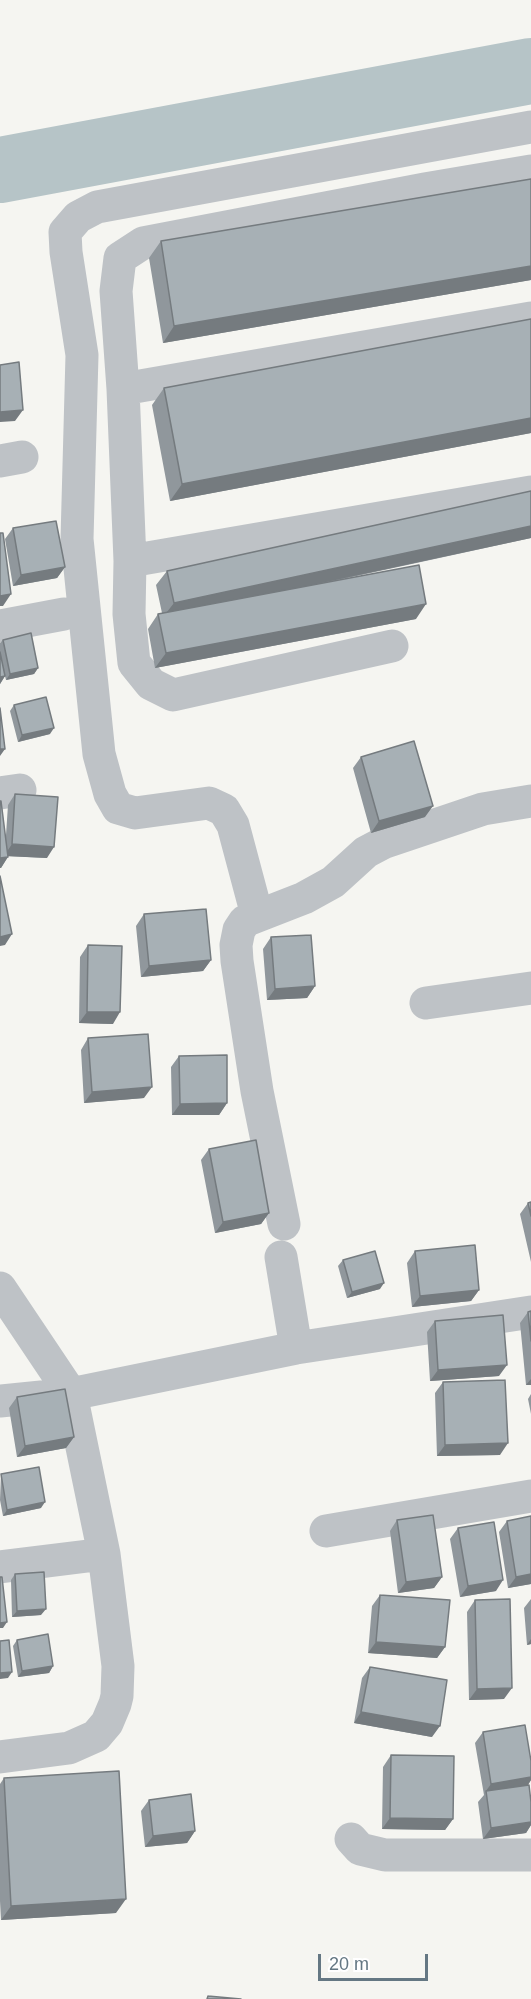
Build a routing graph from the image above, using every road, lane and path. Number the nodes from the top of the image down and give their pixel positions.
1 (531, 127) edge
2 (531, 171) edge
3 (531, 318) edge
4 (123, 389) junction
5 (531, 492) edge
6 (130, 561) junction
7 (64, 614) dead end
8 (0, 626) edge
9 (392, 646) dead end
10 (531, 801) edge
11 (257, 915) junction
12 (531, 988) edge
13 (426, 1003) dead end
14 (284, 1224) dead end
15 (281, 1257) dead end
16 (0, 1288) edge
17 (531, 1312) edge
18 (296, 1348) junction
19 (71, 1394) junction
20 (0, 1401) edge
21 (531, 1496) edge
22 (326, 1531) dead end
23 (104, 1554) junction
24 (0, 1567) edge
25 (0, 1757) edge
26 (351, 1839) dead end
27 (531, 1855) edge

1 - 11 street
2 - 4 street
3 - 4 street
4 - 6 street
5 - 6 street
6 - 9 street
7 - 8 street
10 - 11 street
11 - 14 street
12 - 13 street
15 - 18 street
16 - 19 street
17 - 18 street
18 - 19 street
19 - 20 street
19 - 23 street
21 - 22 street
23 - 24 street
23 - 25 street
26 - 27 street

